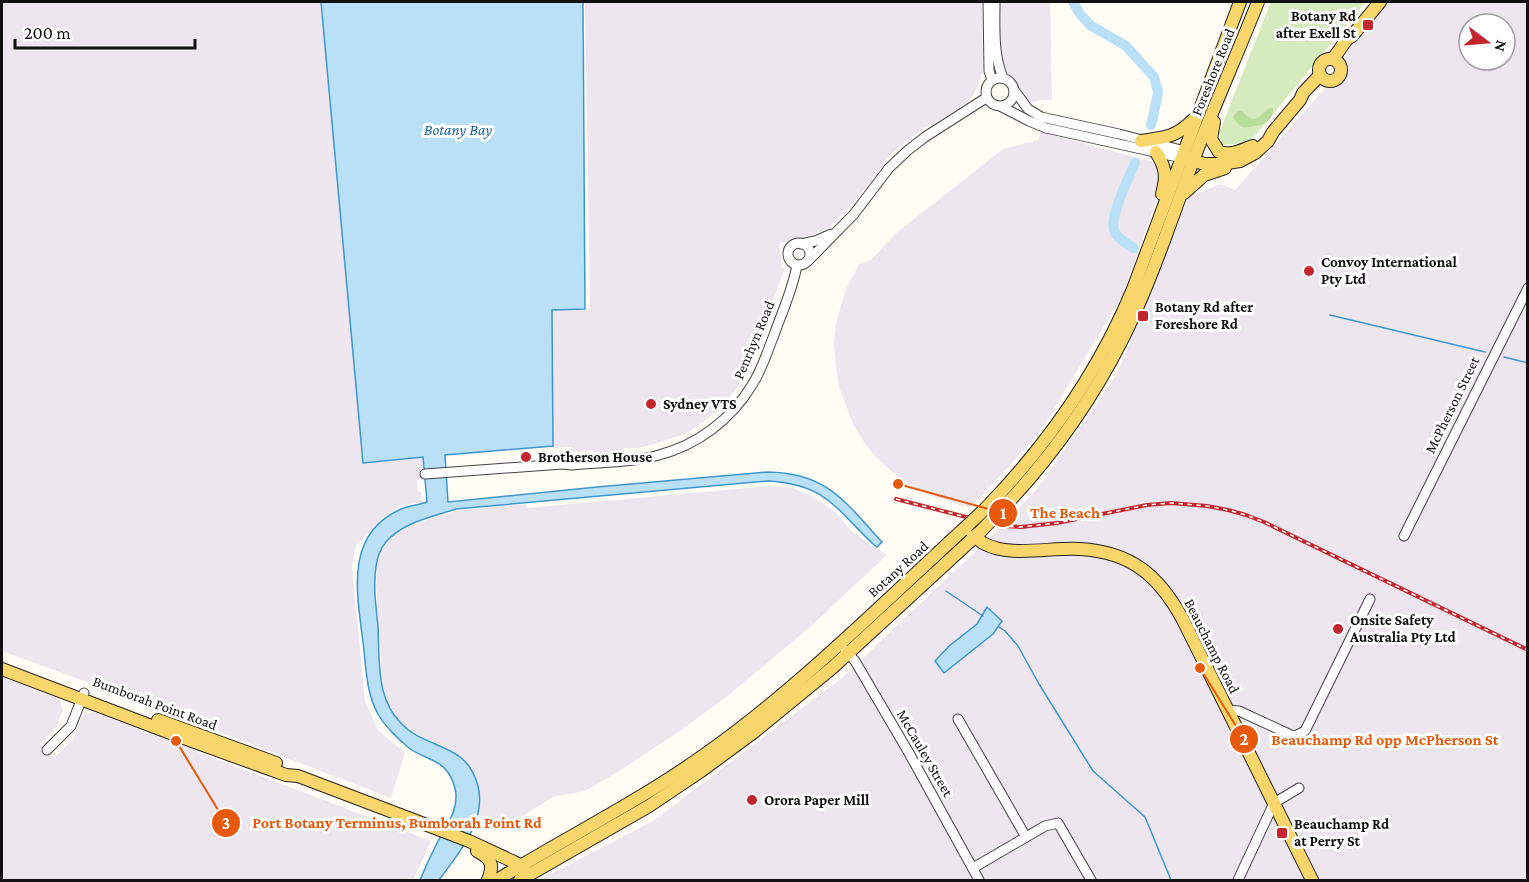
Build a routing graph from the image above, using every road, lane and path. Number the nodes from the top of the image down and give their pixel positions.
1 (987, 2) edge
2 (995, 2) edge
3 (1240, 2) edge
4 (1258, 2) edge
5 (1380, 2) edge
6 (992, 52) junction
7 (1336, 62) junction
8 (1322, 77) junction
9 (1003, 78) junction
10 (992, 80) junction
11 (1014, 90) junction
12 (986, 98) junction
13 (1219, 98) junction
14 (999, 107) junction
15 (962, 114) junction
16 (1198, 116) junction
17 (1039, 121) junction
18 (1273, 132) junction
19 (1141, 141) junction
20 (1253, 146) junction
21 (1156, 152) junction
22 (1189, 156) junction
23 (1240, 161) junction
24 (1181, 196) junction
25 (834, 234) junction
26 (1150, 242) junction
27 (801, 244) junction
28 (808, 261) junction
29 (796, 265) junction
30 (1527, 288) edge
31 (425, 474) dead end
32 (975, 531) junction
33 (1404, 536) dead end
34 (1370, 599) dead end
35 (844, 648) junction
36 (2, 660) edge
37 (2, 669) edge
38 (83, 697) junction
39 (1228, 710) junction
40 (958, 719) dead end
41 (47, 750) dead end
42 (1299, 788) dead end
43 (1274, 803) junction
44 (1026, 837) junction
45 (467, 843) junction
46 (973, 868) junction
47 (523, 874) edge
48 (488, 880) edge
49 (497, 880) edge
50 (980, 880) edge
51 (1091, 880) edge
52 (1238, 880) edge
53 (1312, 880) edge

1 - 6 street
2 - 6 street
3 - 16 main road, Foreshore Road
4 - 13 main road, Foreshore Road
5 - 7 main road
6 - 9 street
6 - 10 street
7 - 8 main road
7 - 8 main road
8 - 18 main road
9 - 10 street
9 - 11 street
10 - 12 street
11 - 14 street
11 - 17 street
12 - 14 street
12 - 15 street
13 - 20 main road
13 - 22 main road, Foreshore Road
14 - 15 street
14 - 17 street
15 - 25 street
16 - 19 main road
16 - 22 main road, Foreshore Road
17 - 19 street
17 - 21 street
18 - 20 main road
18 - 23 main road
19 - 22 street
20 - 22 main road
21 - 22 street
21 - 26 main road
22 - 23 main road
22 - 24 main road, Botany Road
22 - 26 main road, Botany Road
23 - 24 main road
24 - 32 main road, Botany Road, bridge
25 - 27 street
25 - 28 street
26 - 32 main road, Botany Road, bridge
27 - 28 street
27 - 29 street, Penrhyn Road
28 - 29 street
29 - 31 street, Penrhyn Road
30 - 33 street, McPherson Street
32 - 35 main road, Botany Road
32 - 39 main road, Beauchamp Road
34 - 39 street
35 - 46 street, McCauley Street
35 - 47 main road, Botany Road
36 - 38 main road, Bumborah Point Road
37 - 38 main road, Bumborah Point Road
38 - 41 street
38 - 45 main road, Bumborah Point Road
39 - 43 main road, Beauchamp Road
40 - 44 street
42 - 43 street
43 - 52 street
43 - 53 main road, Beauchamp Road
44 - 46 street
44 - 51 street
45 - 47 main road, Bumborah Point Road
45 - 48 main road, Bumborah Point Road
46 - 50 street, McCauley Street
47 - 49 main road, Botany Road

